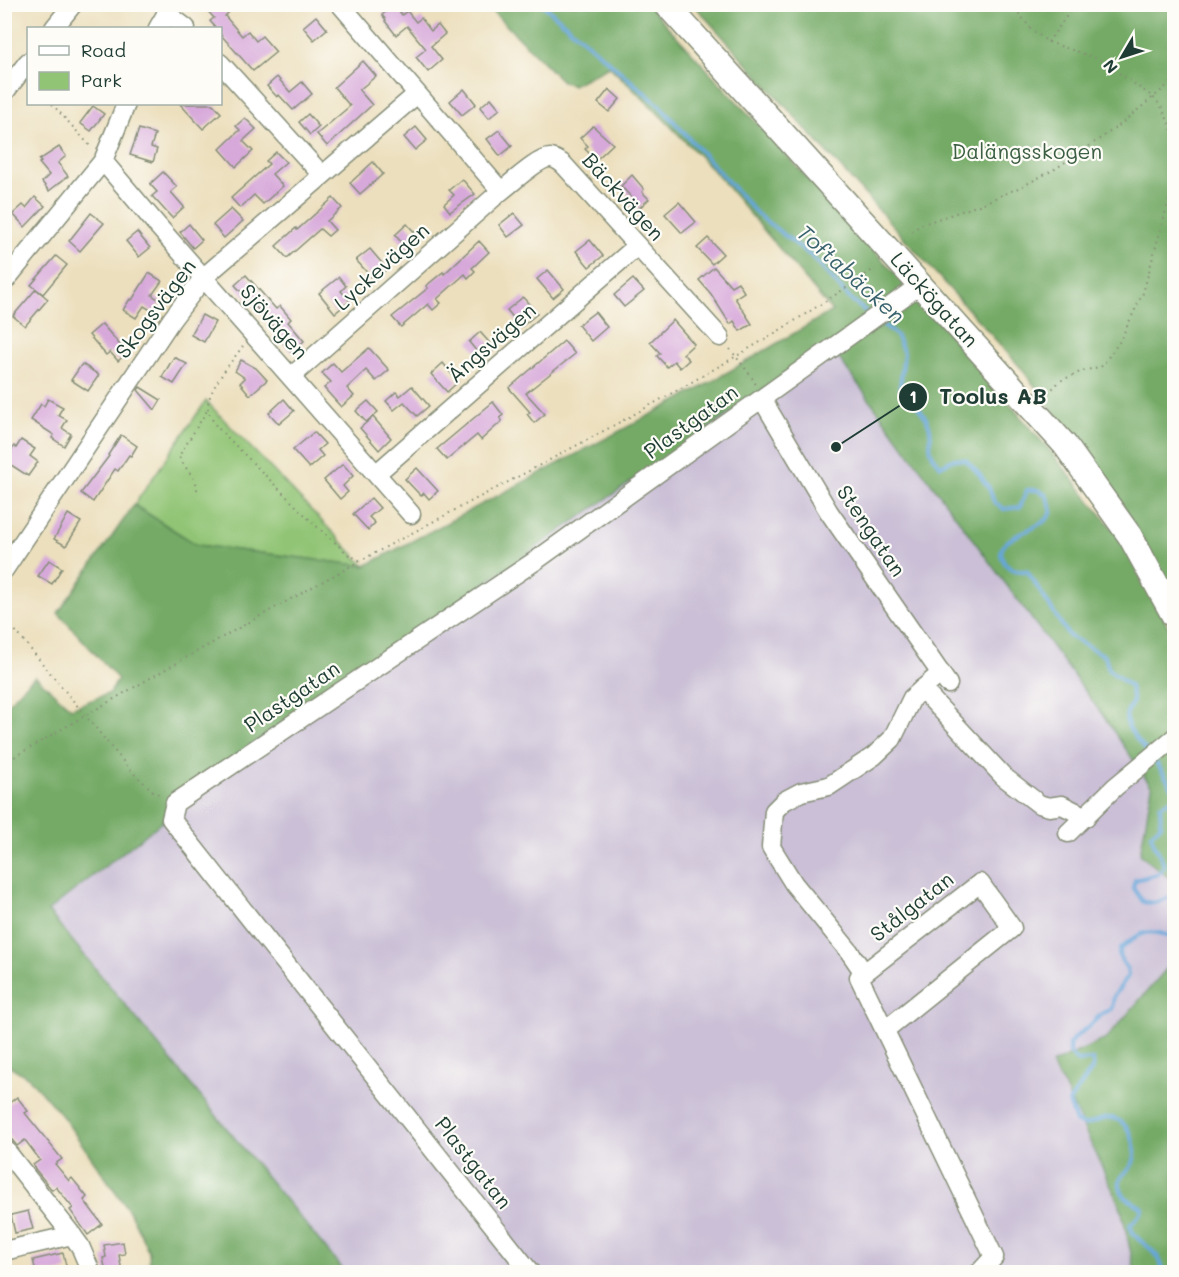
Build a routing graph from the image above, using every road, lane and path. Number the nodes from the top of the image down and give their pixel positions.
1 (73, 4) edge
2 (340, 4) edge
3 (666, 4) edge
4 (1011, 4) edge
5 (1072, 4) edge
6 (166, 15) edge
7 (55, 27) edge
8 (184, 27) edge
9 (1048, 42) junction
10 (27, 63) edge
11 (222, 65) edge
12 (1174, 80) edge
13 (4, 93) edge
14 (417, 94) junction
15 (1152, 97) junction
16 (53, 105) edge
17 (126, 105) edge
18 (1174, 140) edge
19 (103, 161) junction
20 (322, 175) junction
21 (1174, 181) edge
22 (501, 190) junction
23 (912, 232) dead end
24 (637, 246) junction
25 (873, 269) dead end
26 (204, 277) junction
27 (4, 282) edge
28 (920, 285) junction
29 (252, 333) junction
30 (720, 337) joint
31 (736, 356) junction
32 (292, 376) junction
33 (762, 399) junction
34 (1032, 408) junction
35 (208, 409) junction
36 (377, 473) junction
37 (197, 490) dead end
38 (411, 514) dead end
39 (361, 561) junction
40 (4, 570) edge
41 (1174, 616) edge
42 (4, 618) edge
43 (922, 689) junction
44 (86, 715) junction
45 (1174, 738) edge
46 (4, 763) edge
47 (175, 803) junction
48 (1086, 817) junction
49 (1068, 833) dead end
50 (864, 973) junction
51 (885, 1030) junction
52 (4, 1148) edge
53 (72, 1235) junction
54 (4, 1251) edge
55 (91, 1272) edge
56 (530, 1272) edge
57 (980, 1272) edge

1 - 7 street
2 - 14 street
3 - 28 main road, Läckögatan
4 - 9 path
5 - 9 path
6 - 8 street
9 - 15 path
10 - 13 street
11 - 20 street
12 - 15 path
14 - 20 street, Skogsvägen
14 - 22 street
15 - 18 path
15 - 23 path
16 - 19 path
17 - 19 street
19 - 26 street, Sjövägen
19 - 27 street
20 - 26 street, Skogsvägen
21 - 34 path
22 - 24 street, Bäckvägen
22 - 32 street, Lyckevägen
24 - 30 street, Bäckvägen
24 - 36 street, Ängsvägen
25 - 31 path
26 - 29 street, Sjövägen
26 - 40 street, Skogsvägen
28 - 33 street, Plastgatan
28 - 34 main road, Läckögatan
29 - 32 street, Sjövägen
29 - 35 path
30 - 31 path
31 - 33 path
31 - 39 path
32 - 36 street, Sjövägen
33 - 43 street, Stengatan
33 - 47 street, Plastgatan
34 - 41 main road, Läckögatan
35 - 37 path
35 - 39 path
36 - 38 street, Sjövägen
39 - 44 path
42 - 44 path
43 - 48 street
43 - 50 street
44 - 46 path
44 - 47 path
45 - 48 street
47 - 56 street, Plastgatan
48 - 49 street
50 - 51 street, Stålgatan
50 - 51 street, Stålgatan
51 - 57 street, Stålgatan
52 - 53 street
53 - 54 street
53 - 55 street

